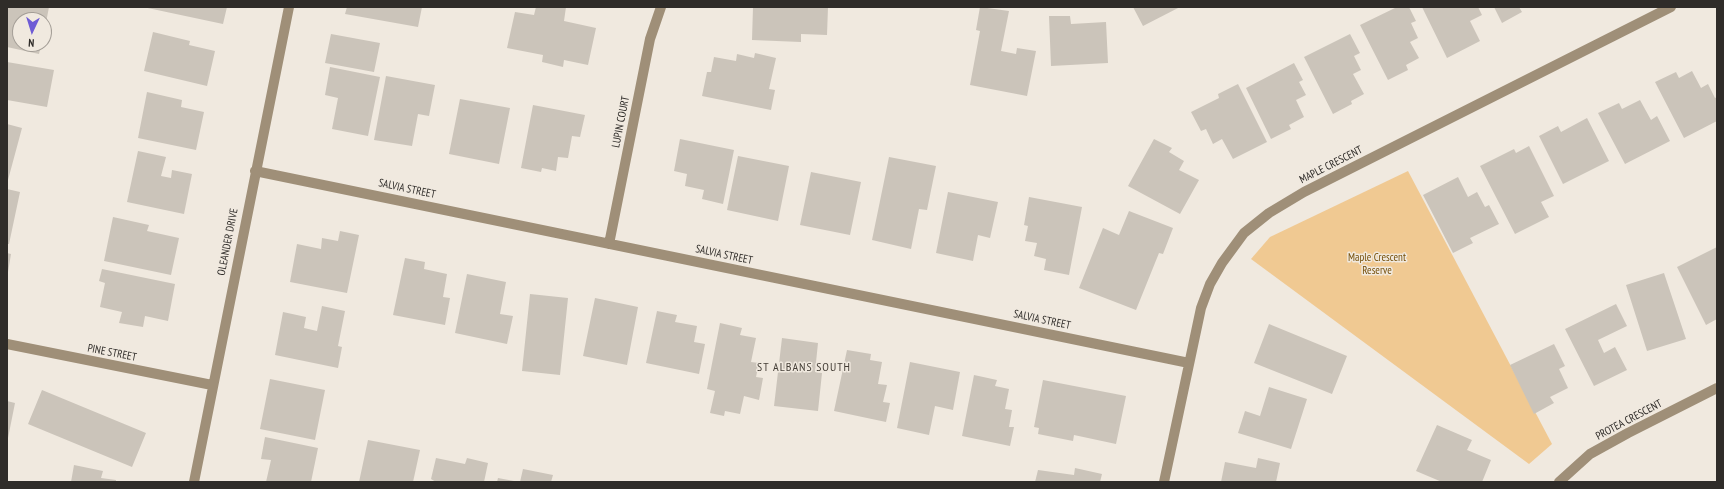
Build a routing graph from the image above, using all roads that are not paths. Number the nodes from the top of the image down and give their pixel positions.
1 (288, 7) edge
2 (661, 7) edge
3 (1671, 7) edge
4 (255, 171) junction
5 (609, 244) junction
6 (7, 344) edge
7 (1189, 363) junction
8 (212, 385) junction
9 (1717, 388) edge
10 (194, 482) edge
11 (1164, 482) edge
12 (1559, 482) edge

1 - 4 street, OLEANDER DRIVE
2 - 5 street, LUPIN COURT
3 - 7 street, MAPLE CRESCENT
4 - 5 street, SALVIA STREET
4 - 8 street, OLEANDER DRIVE
5 - 7 street, SALVIA STREET
6 - 8 street, PINE STREET
7 - 11 street, MAPLE CRESCENT
8 - 10 street, OLEANDER DRIVE
9 - 12 street, PROTEA CRESCENT

